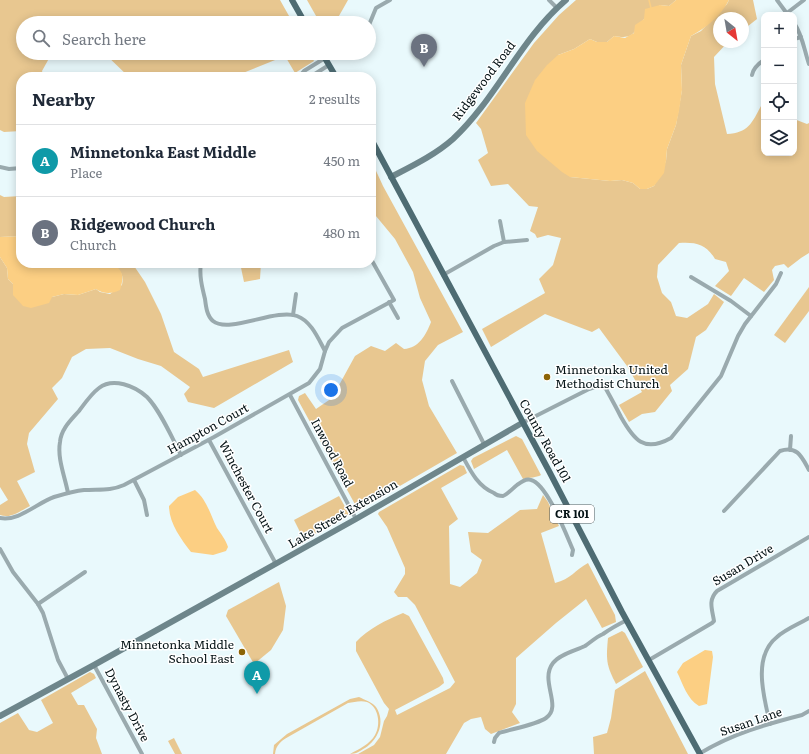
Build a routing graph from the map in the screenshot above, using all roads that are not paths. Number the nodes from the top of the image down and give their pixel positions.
1 (292, 0) edge
2 (390, 0) edge
3 (549, 0) edge
4 (566, 0) edge
5 (777, 0) edge
6 (804, 0) edge
7 (557, 8) junction
8 (786, 12) edge
9 (790, 12) edge
10 (301, 16) edge
11 (373, 16) edge
12 (797, 29) edge
13 (801, 37) junction
14 (797, 38) edge
15 (316, 60) edge
16 (326, 60) edge
17 (761, 62) edge
18 (809, 64) edge
19 (329, 65) junction
20 (303, 72) edge
21 (318, 72) edge
22 (333, 72) edge
23 (752, 75) dead end
24 (376, 148) edge
25 (0, 167) edge
26 (16, 168) edge
27 (391, 177) junction
28 (500, 221) dead end
29 (527, 240) dead end
30 (504, 242) junction
31 (200, 268) edge
32 (376, 268) edge
33 (781, 273) dead end
34 (443, 275) junction
35 (692, 277) dead end
36 (296, 294) dead end
37 (389, 302) junction
38 (293, 315) junction
39 (751, 316) junction
40 (398, 318) dead end
41 (325, 351) junction
42 (452, 381) dead end
43 (290, 395) junction
44 (522, 423) junction
45 (791, 436) dead end
46 (209, 440) junction
47 (484, 444) junction
48 (790, 450) junction
49 (181, 455) junction
50 (463, 457) junction
51 (809, 470) edge
52 (134, 480) junction
53 (68, 493) junction
54 (724, 511) dead end
55 (147, 515) dead end
56 (0, 520) edge
57 (356, 520) junction
58 (809, 537) edge
59 (0, 549) edge
60 (572, 555) dead end
61 (276, 564) junction
62 (84, 572) dead end
63 (38, 604) junction
64 (809, 618) edge
65 (627, 620) junction
66 (649, 660) junction
67 (94, 666) junction
68 (68, 679) junction
69 (809, 711) edge
70 (0, 716) edge
71 (770, 724) junction
72 (494, 742) dead end
73 (142, 754) edge
74 (700, 754) edge

1 - 10 main road
2 - 11 street
3 - 7 street
4 - 7 street, Ridgewood Road
5 - 8 street
6 - 9 street
7 - 27 street, Ridgewood Road
12 - 13 street
13 - 14 street
13 - 18 street
15 - 20 street
16 - 19 main road
17 - 23 street
19 - 21 street
19 - 22 main road
24 - 27 main road, County Road 101 / CR 101
25 - 26 street
27 - 34 main road, County Road 101 / CR 101
28 - 30 street
29 - 30 street
30 - 34 street
31 - 38 street
32 - 37 street
33 - 39 street
34 - 44 main road, County Road 101 / CR 101
35 - 39 street
36 - 38 street
37 - 40 street
37 - 41 street, Hampton Court
38 - 41 street
39 - 44 street, Lake Street Extension
41 - 43 street, Hampton Court
42 - 47 street
43 - 46 street, Hampton Court
43 - 57 street, Inwood Road
44 - 47 street, Lake Street Extension
44 - 65 main road, County Road 101 / CR 101
45 - 48 street
46 - 49 street, Hampton Court
46 - 61 street, Winchester Court
47 - 50 street, Lake Street Extension
48 - 51 street
48 - 54 street
49 - 52 street, Hampton Court
49 - 53 street
50 - 57 street, Lake Street Extension
50 - 60 street
52 - 53 street, Hampton Court
52 - 55 street
53 - 56 street, Hampton Court
57 - 61 street, Lake Street Extension
58 - 66 street, Susan Drive
59 - 63 street
61 - 67 street, Lake Street Extension
62 - 63 street
63 - 68 street
64 - 71 street
65 - 66 main road, County Road 101 / CR 101
65 - 72 street
66 - 74 main road, County Road 101 / CR 101
67 - 68 street, Lake Street Extension
67 - 73 street, Dynasty Drive
68 - 70 street, Lake Street Extension
69 - 71 street, Susan Lane
71 - 74 street, Susan Lane

